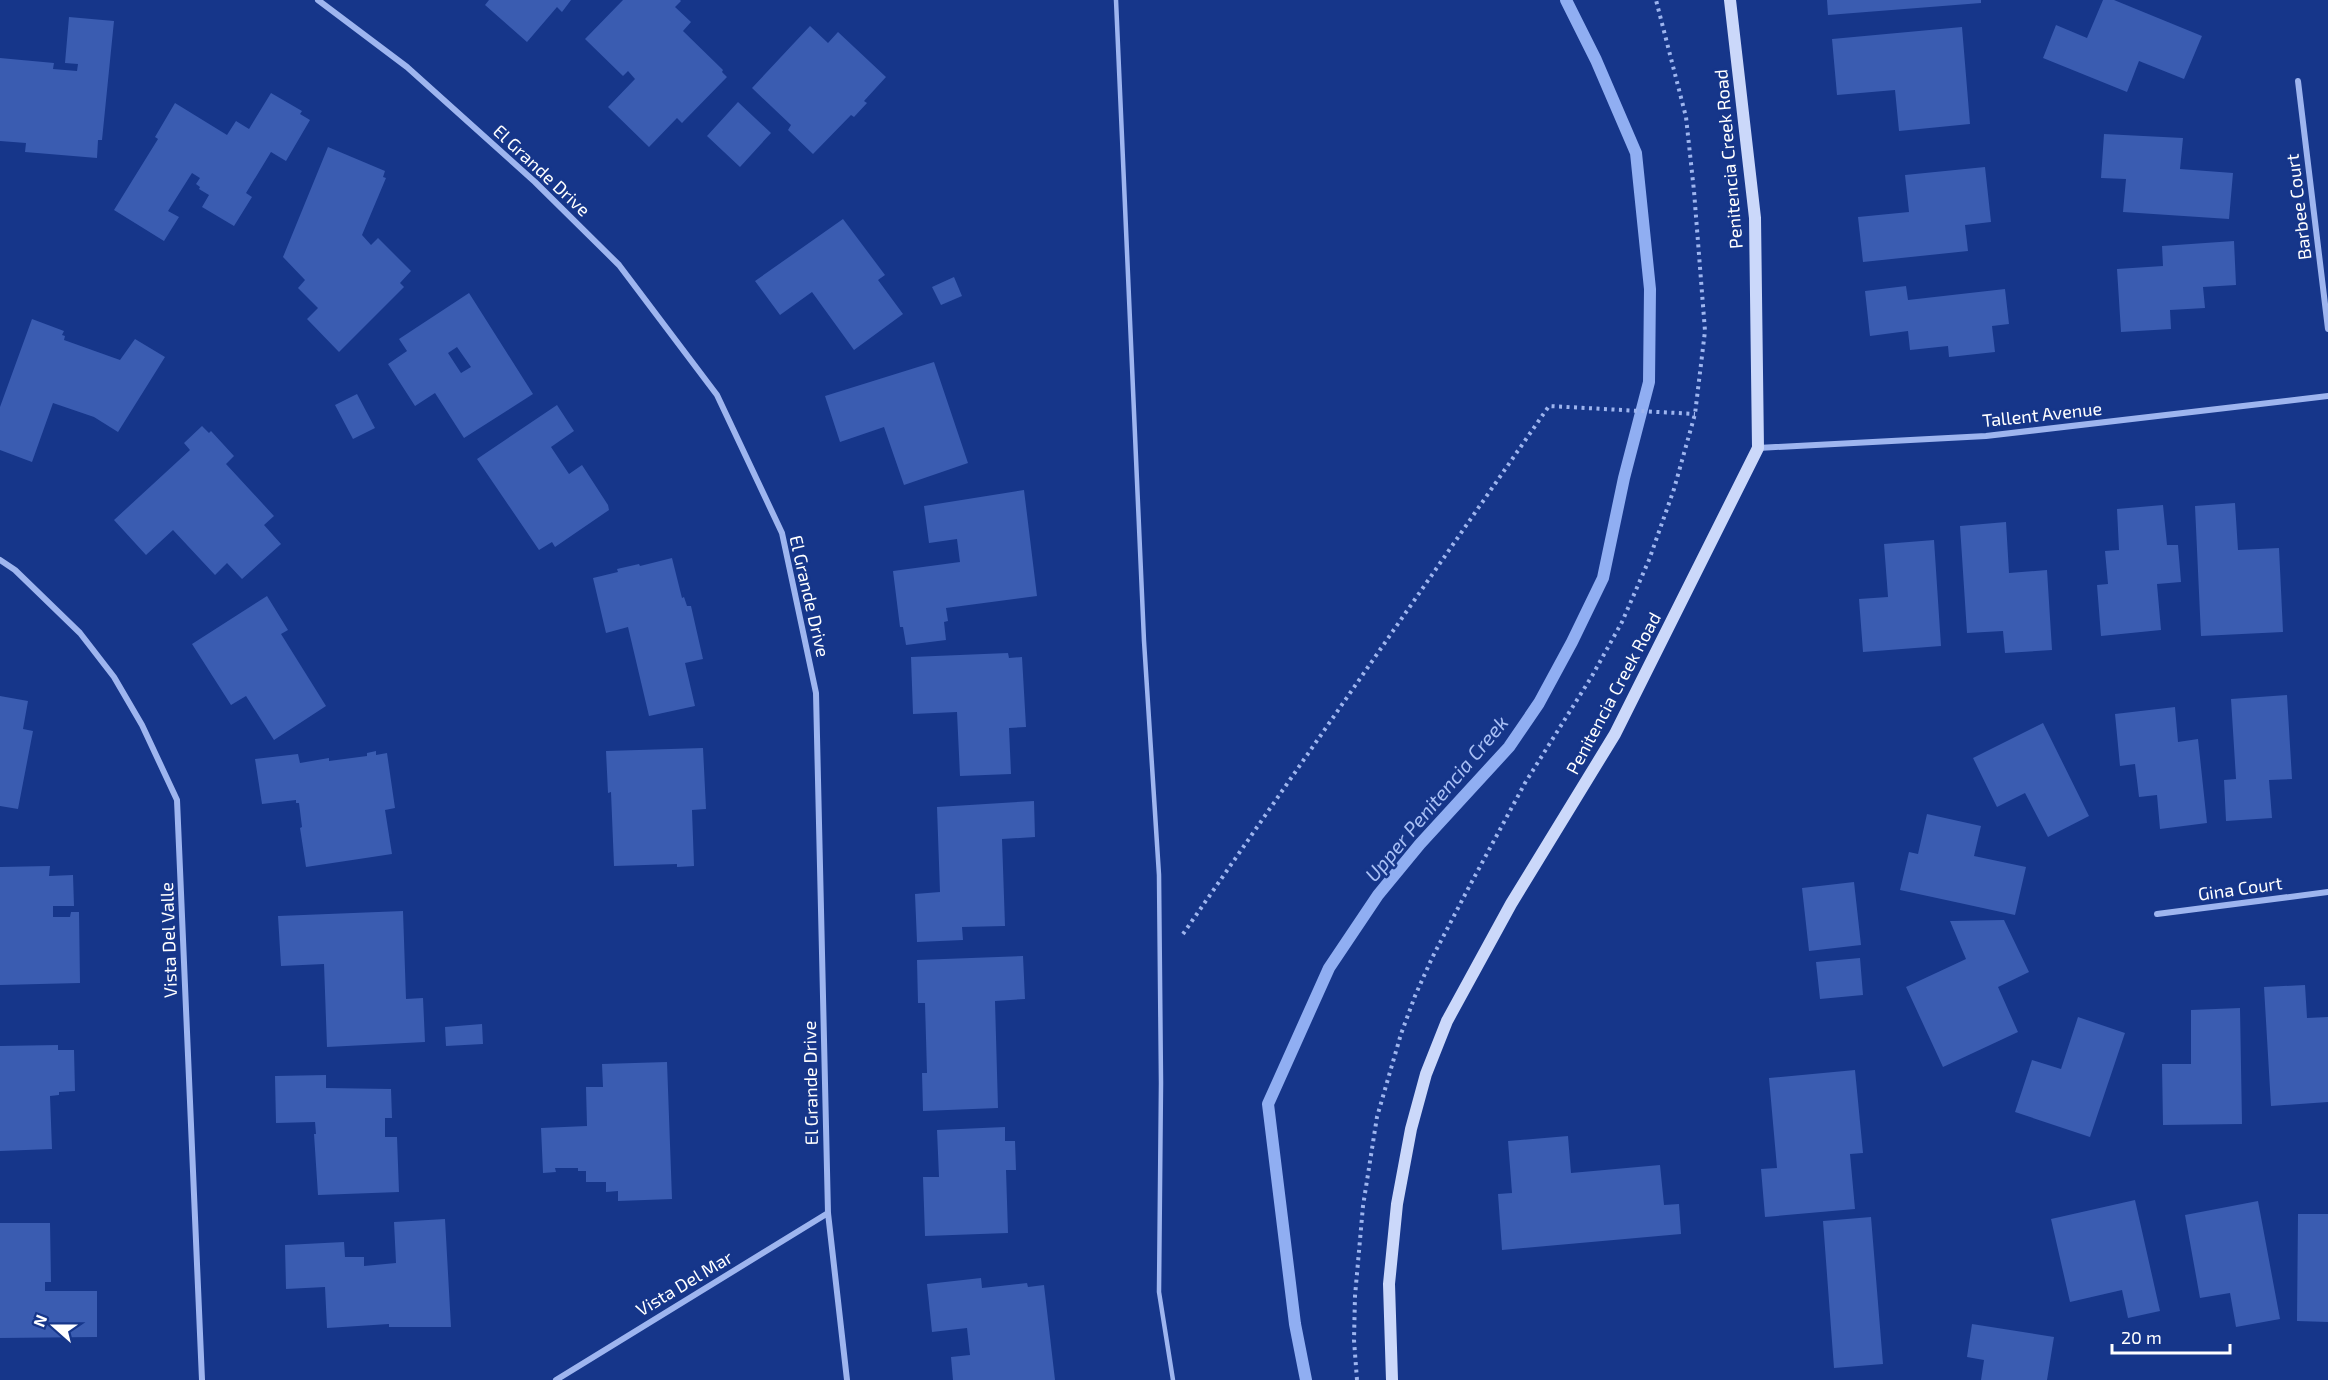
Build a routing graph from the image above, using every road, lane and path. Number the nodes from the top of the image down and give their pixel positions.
1 (318, 0) edge
2 (1116, 0) edge
3 (1656, 0) edge
4 (1730, 0) edge
5 (2298, 81) dead end
6 (2328, 329) edge
7 (2328, 396) edge
8 (1695, 414) junction
9 (1758, 448) junction
10 (0, 560) edge
11 (2328, 892) edge
12 (2157, 914) dead end
13 (1160, 967) junction
14 (828, 1213) junction
15 (202, 1380) edge
16 (556, 1380) edge
17 (848, 1380) edge
18 (1173, 1380) edge
19 (1357, 1380) edge
20 (1392, 1380) edge

1 - 14 street, El Grande Drive
2 - 13 lane
3 - 8 path
4 - 9 street, Penitencia Creek Road
5 - 6 street, Barbee Court
7 - 9 street, Tallent Avenue
8 - 13 path
8 - 19 path
9 - 20 street, Penitencia Creek Road
10 - 15 street, Vista Del Valle
11 - 12 street, Gina Court
13 - 18 lane
14 - 16 street, Vista Del Mar
14 - 17 street, El Grande Drive

